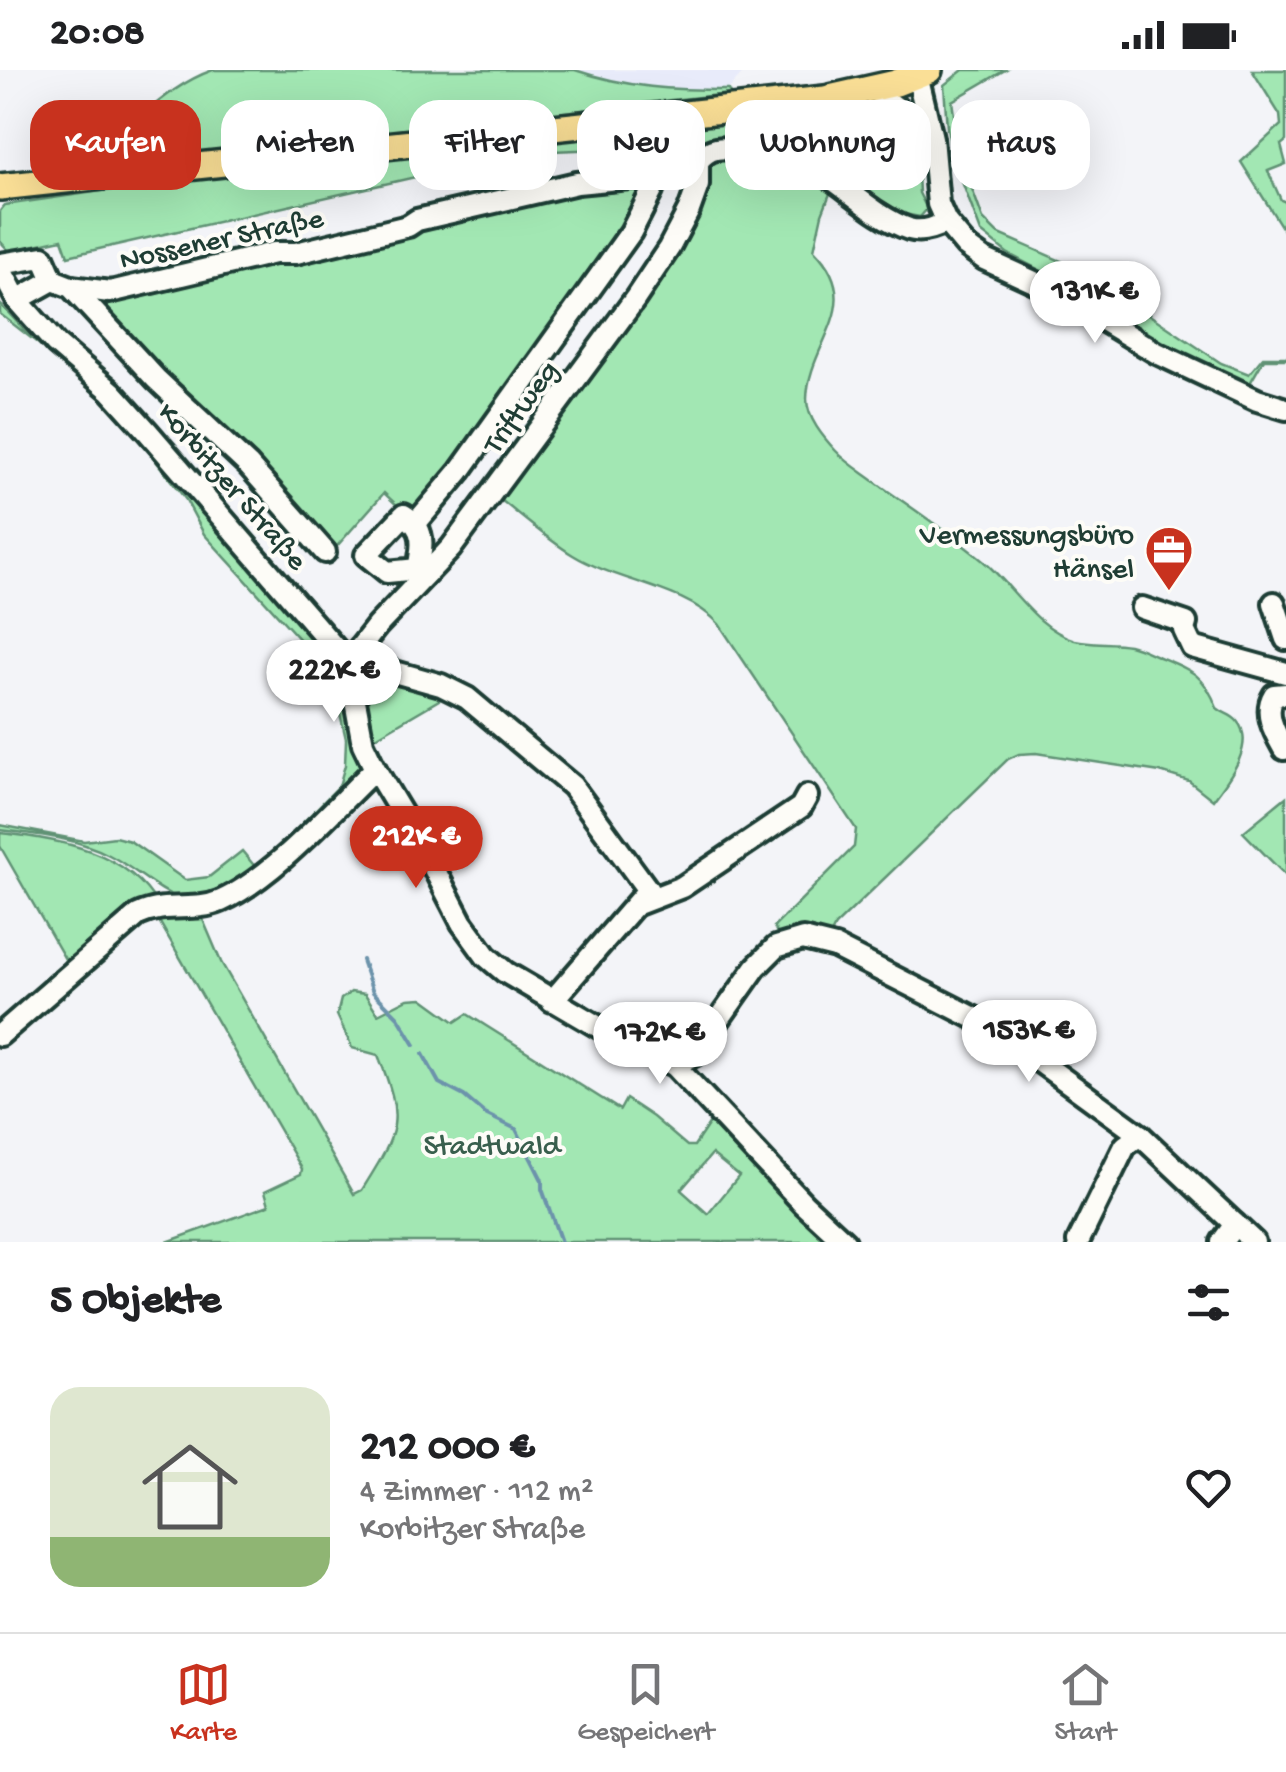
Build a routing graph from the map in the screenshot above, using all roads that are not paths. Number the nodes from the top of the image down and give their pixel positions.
1 (921, 72) edge
2 (873, 89) junction
3 (932, 138) junction
4 (705, 153) edge
5 (577, 183) edge
6 (0, 188) edge
7 (652, 190) edge
8 (696, 190) edge
9 (946, 222) junction
10 (0, 266) edge
11 (62, 283) junction
12 (17, 300) junction
13 (567, 326) junction
14 (598, 349) junction
15 (1286, 409) edge
16 (416, 523) junction
17 (325, 552) dead end
18 (422, 572) junction
19 (1274, 603) dead end
20 (1142, 608) dead end
21 (1286, 639) edge
22 (348, 663) junction
23 (1286, 673) edge
24 (1286, 695) edge
25 (1284, 750) edge
26 (376, 769) junction
27 (807, 796) dead end
28 (636, 905) junction
29 (552, 1002) junction
30 (0, 1036) edge
31 (674, 1065) junction
32 (1140, 1135) junction
33 (1235, 1224) junction
34 (845, 1242) edge
35 (1078, 1242) edge
36 (1222, 1242) edge
37 (1254, 1242) edge

1 - 2 main road
1 - 3 street
2 - 3 street
2 - 6 main road
3 - 9 street
4 - 9 street, Nossener Straße
5 - 11 street, Nossener Straße
7 - 13 street
8 - 14 street, Triftweg
9 - 15 street
10 - 11 street
10 - 12 street, Korbitzer Straße
11 - 12 street
11 - 17 street
12 - 22 street, Korbitzer Straße
13 - 14 street
13 - 16 street
14 - 18 street, Triftweg
16 - 18 street
16 - 18 street
18 - 22 street, Triftweg
19 - 21 street
20 - 23 street
22 - 26 street
22 - 28 street
24 - 25 street
26 - 29 street
26 - 30 street
27 - 28 street
28 - 29 street
29 - 31 street
31 - 32 street
31 - 34 street
32 - 33 street
32 - 35 street
33 - 36 street
33 - 37 street

